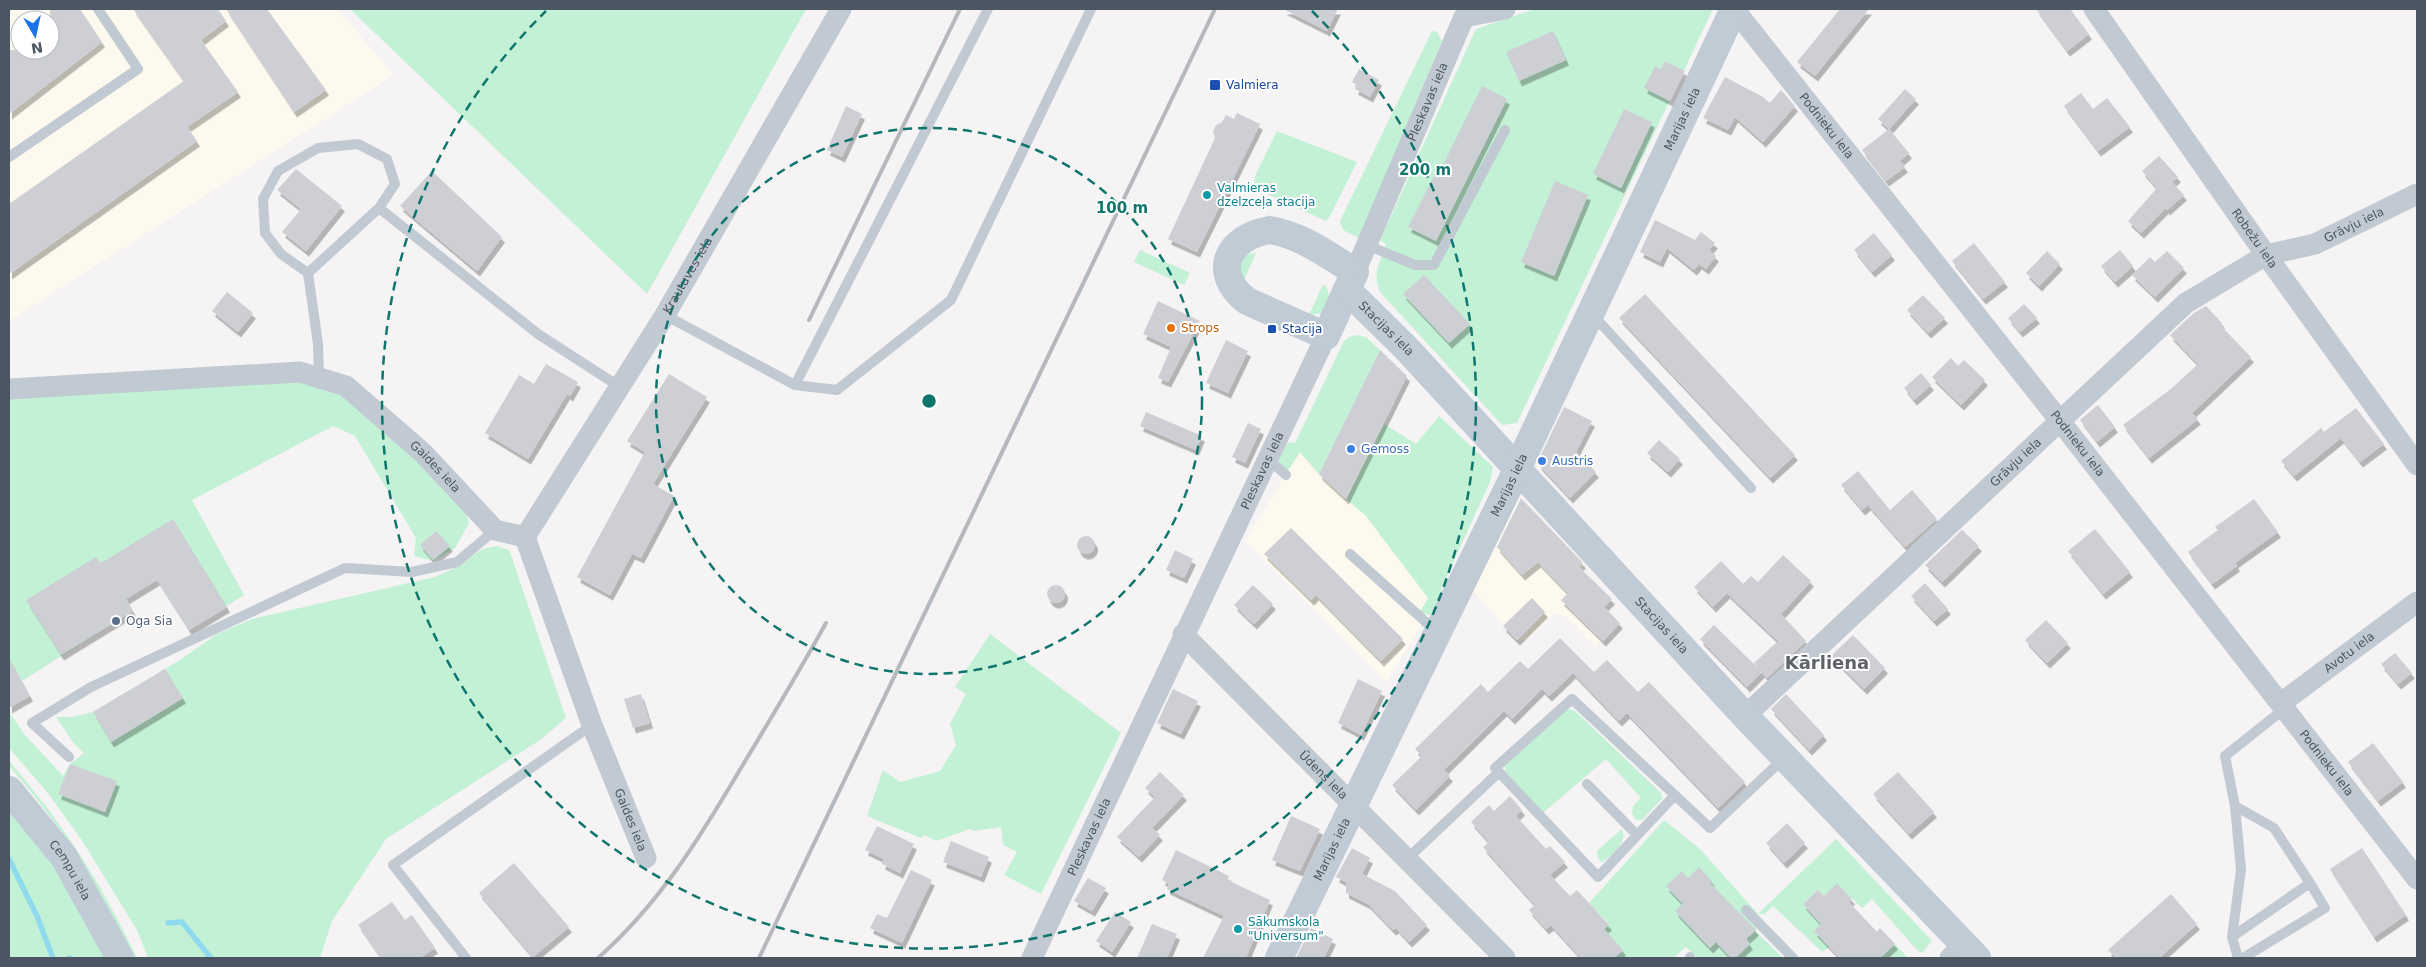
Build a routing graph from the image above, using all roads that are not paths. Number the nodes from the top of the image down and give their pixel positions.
1 (98, 9) edge
2 (988, 9) edge
3 (1091, 9) edge
4 (1505, 9) edge
5 (1734, 9) edge
6 (2094, 9) edge
7 (834, 12) edge
8 (1461, 12) edge
9 (1505, 130) dead end
10 (9, 157) edge
11 (2417, 194) edge
12 (379, 208) junction
13 (1367, 245) junction
14 (2266, 254) junction
15 (308, 273) junction
16 (1351, 281) junction
17 (1590, 313) junction
18 (665, 315) junction
19 (1326, 336) junction
20 (319, 378) junction
21 (795, 386) junction
22 (620, 387) junction
23 (9, 390) edge
24 (2060, 421) junction
25 (1268, 459) junction
26 (2417, 465) edge
27 (1517, 468) junction
28 (1286, 475) dead end
29 (1751, 488) dead end
30 (495, 530) junction
31 (525, 537) junction
32 (1350, 554) dead end
33 (2417, 602) edge
34 (1438, 633) junction
35 (1183, 634) junction
36 (2283, 706) junction
37 (1745, 716) junction
38 (592, 725) junction
39 (69, 757) dead end
40 (1784, 758) junction
41 (1498, 773) junction
42 (1587, 784) dead end
43 (9, 790) edge
44 (1675, 795) junction
45 (1354, 806) junction
46 (2235, 806) junction
47 (1637, 835) junction
48 (646, 858) dead end
49 (1407, 860) junction
50 (2417, 879) edge
51 (2310, 882) junction
52 (1746, 910) dead end
53 (2232, 937) junction
54 (1964, 954) edge
55 (120, 958) edge
56 (466, 958) edge
57 (1032, 958) edge
58 (1279, 958) edge
59 (1504, 958) edge
60 (1793, 958) edge
61 (2238, 958) edge
62 (2243, 958) edge

1 - 10 lane
2 - 21 lane
3 - 21 lane
4 - 8 street, Pleskavas iela
5 - 17 main road, Marijas iela
5 - 24 street, Podnieku iela
6 - 14 street, Robežu iela
7 - 18 street, Krautuves iela
8 - 13 street, Pleskavas iela
9 - 13 lane
11 - 14 street, Grāvju iela
12 - 15 lane
12 - 15 lane
12 - 22 lane
13 - 16 street, Pleskavas iela
14 - 24 street, Grāvju iela
14 - 26 street, Robežu iela
15 - 20 lane
16 - 19 main road, Pleskavas iela
16 - 19 main road, Stacijas iela
16 - 27 main road, Stacijas iela
17 - 27 main road, Marijas iela
17 - 29 lane
18 - 21 lane
18 - 22 street, Krautuves iela
19 - 25 street, Pleskavas iela
20 - 23 street, Gaides iela
20 - 30 street, Gaides iela
22 - 31 street, Krautuves iela
24 - 36 street, Podnieku iela
24 - 37 street, Grāvju iela
25 - 28 lane
25 - 35 street, Pleskavas iela
27 - 34 main road, Marijas iela
27 - 37 main road, Stacijas iela
30 - 31 street
30 - 39 lane
31 - 38 street, Gaides iela
32 - 34 lane
33 - 36 street, Avotu iela
34 - 45 main road, Marijas iela
35 - 45 street, Ūdens iela
35 - 57 street, Pleskavas iela
36 - 46 lane
36 - 50 street, Podnieku iela
37 - 40 main road, Stacijas iela
38 - 48 street, Gaides iela
38 - 56 lane
40 - 44 lane
40 - 54 main road, Stacijas iela
41 - 44 lane
41 - 47 lane
41 - 49 lane
42 - 47 lane
43 - 55 main road, Cempu iela
44 - 47 lane
45 - 49 street, Ūdens iela
45 - 58 main road, Marijas iela
46 - 51 lane
46 - 53 lane
49 - 59 street, Ūdens iela
51 - 53 lane
51 - 62 lane
52 - 60 lane
53 - 61 lane

